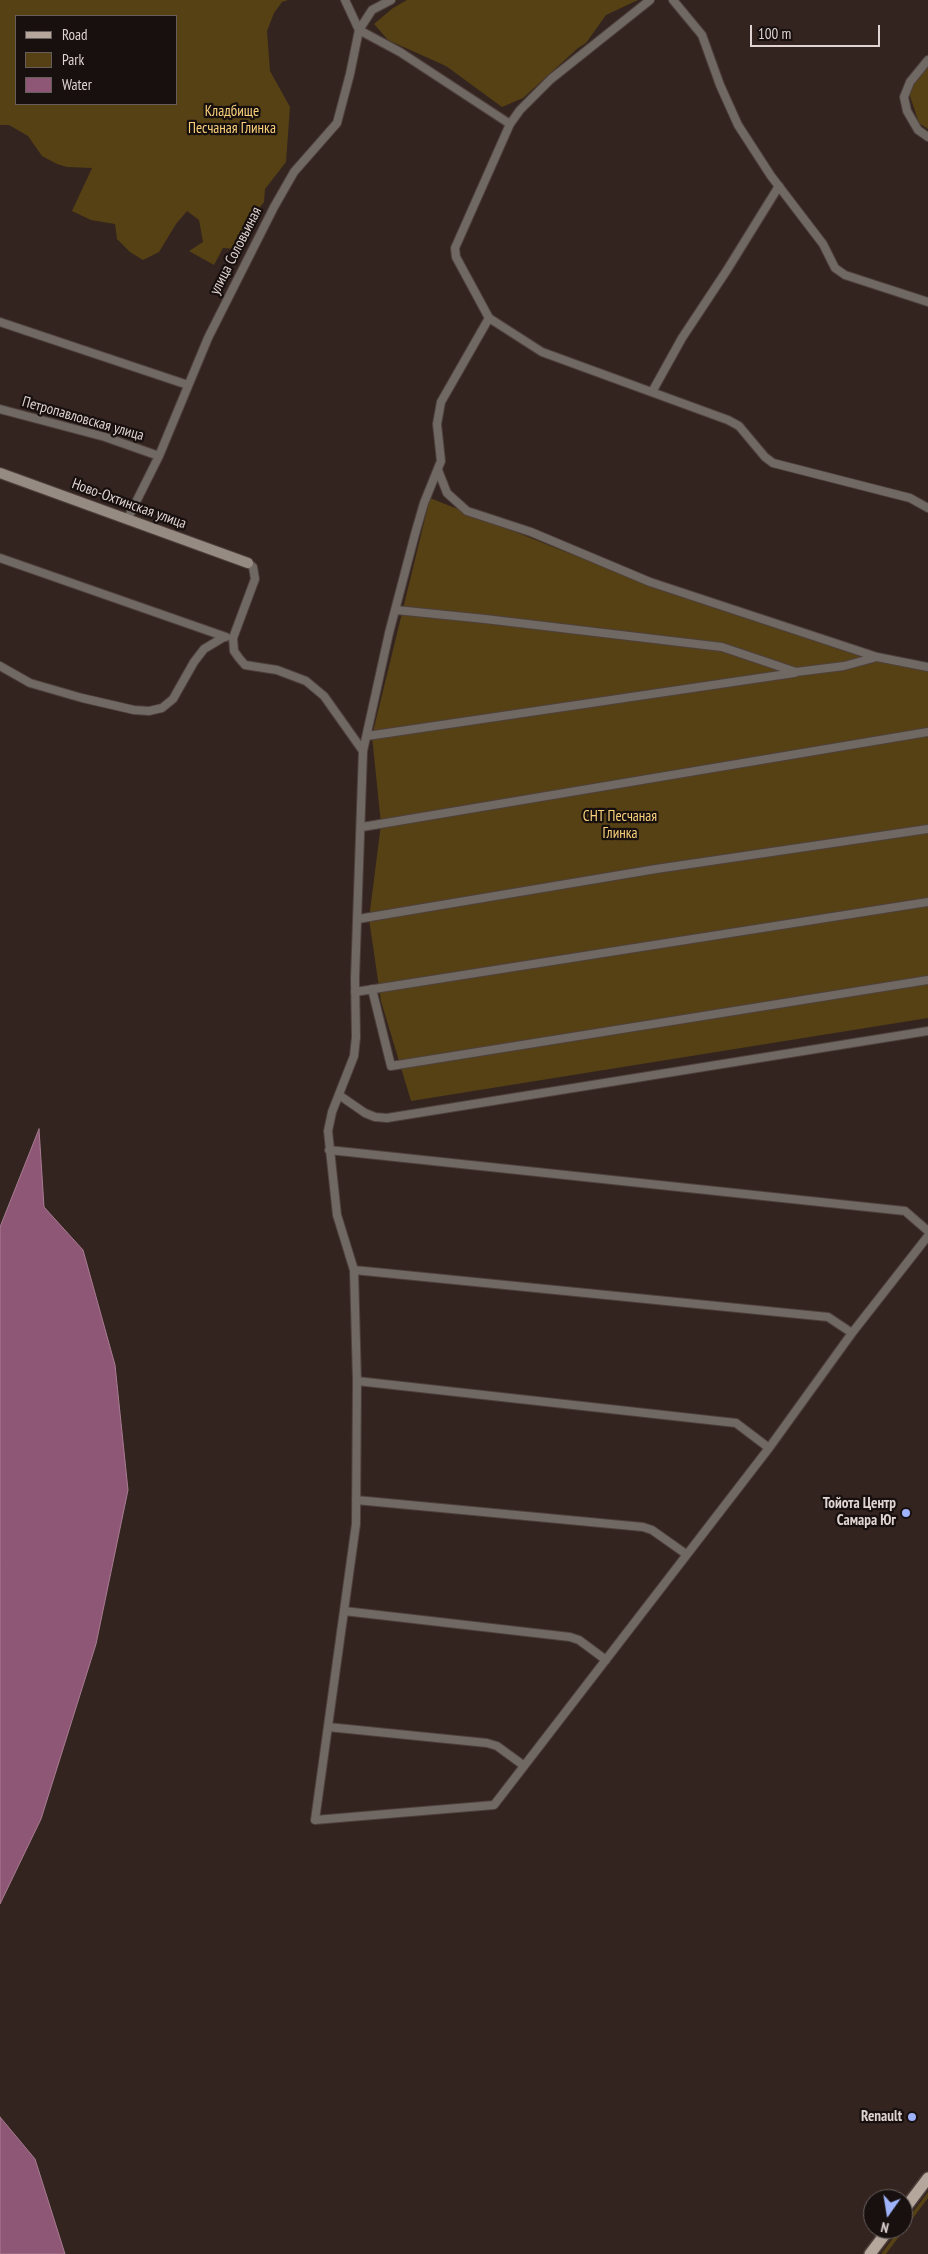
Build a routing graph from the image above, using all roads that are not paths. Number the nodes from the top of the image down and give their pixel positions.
1 (345, 0) edge
2 (391, 0) edge
3 (650, 0) edge
4 (673, 0) edge
5 (358, 30) junction
6 (928, 60) edge
7 (510, 124) junction
8 (928, 137) edge
9 (779, 186) junction
10 (928, 302) edge
11 (488, 318) junction
12 (0, 322) edge
13 (188, 385) junction
14 (652, 392) junction
15 (0, 410) edge
16 (158, 456) junction
17 (438, 470) junction
18 (0, 473) edge
19 (928, 508) edge
20 (127, 520) junction
21 (0, 558) edge
22 (248, 563) joint
23 (396, 610) junction
24 (224, 637) junction
25 (233, 638) junction
26 (877, 657) junction
27 (0, 666) edge
28 (928, 668) edge
29 (796, 672) junction
30 (928, 732) edge
31 (367, 736) junction
32 (363, 751) junction
33 (362, 827) junction
34 (928, 829) edge
35 (928, 902) edge
36 (358, 919) junction
37 (928, 980) edge
38 (372, 989) junction
39 (355, 992) junction
40 (928, 1031) edge
41 (339, 1095) junction
42 (329, 1150) junction
43 (928, 1231) edge
44 (928, 1236) edge
45 (354, 1270) junction
46 (852, 1333) junction
47 (357, 1381) junction
48 (769, 1448) junction
49 (356, 1500) junction
50 (686, 1554) junction
51 (344, 1611) junction
52 (606, 1660) junction
53 (328, 1727) junction
54 (523, 1766) junction
55 (928, 2178) edge
56 (913, 2197) edge
57 (881, 2239) edge
58 (870, 2254) edge

1 - 5 street
2 - 5 street
3 - 7 street
4 - 9 street
5 - 7 street
5 - 13 street, улица Соловьиная
6 - 8 street
7 - 11 street
9 - 10 street
9 - 14 street
11 - 14 street
11 - 17 street
12 - 13 street
13 - 16 street, улица Соловьиная
14 - 19 street
15 - 16 street, Петропавловская улица
16 - 20 street, улица Соловьиная
17 - 23 street
17 - 26 street
18 - 20 street, Ново-Охтинская улица
20 - 22 street, Ново-Охтинская улица
21 - 24 street
22 - 25 street
23 - 29 street
23 - 31 street
24 - 25 street
24 - 27 street
25 - 32 street
26 - 28 street
26 - 29 street
29 - 31 street
30 - 33 street
31 - 32 street
32 - 33 street
33 - 36 street
34 - 36 street
35 - 38 street
36 - 39 street
37 - 38 street
38 - 39 street
39 - 41 street
40 - 41 street
41 - 42 street
42 - 43 street
42 - 45 street
44 - 46 street
45 - 46 street
45 - 47 street
46 - 48 street
47 - 48 street
47 - 49 street
48 - 50 street
49 - 50 street
49 - 51 street
50 - 52 street
51 - 52 street
51 - 53 street
52 - 54 street
53 - 54 street
53 - 54 street
55 - 56 main road
57 - 58 main road

